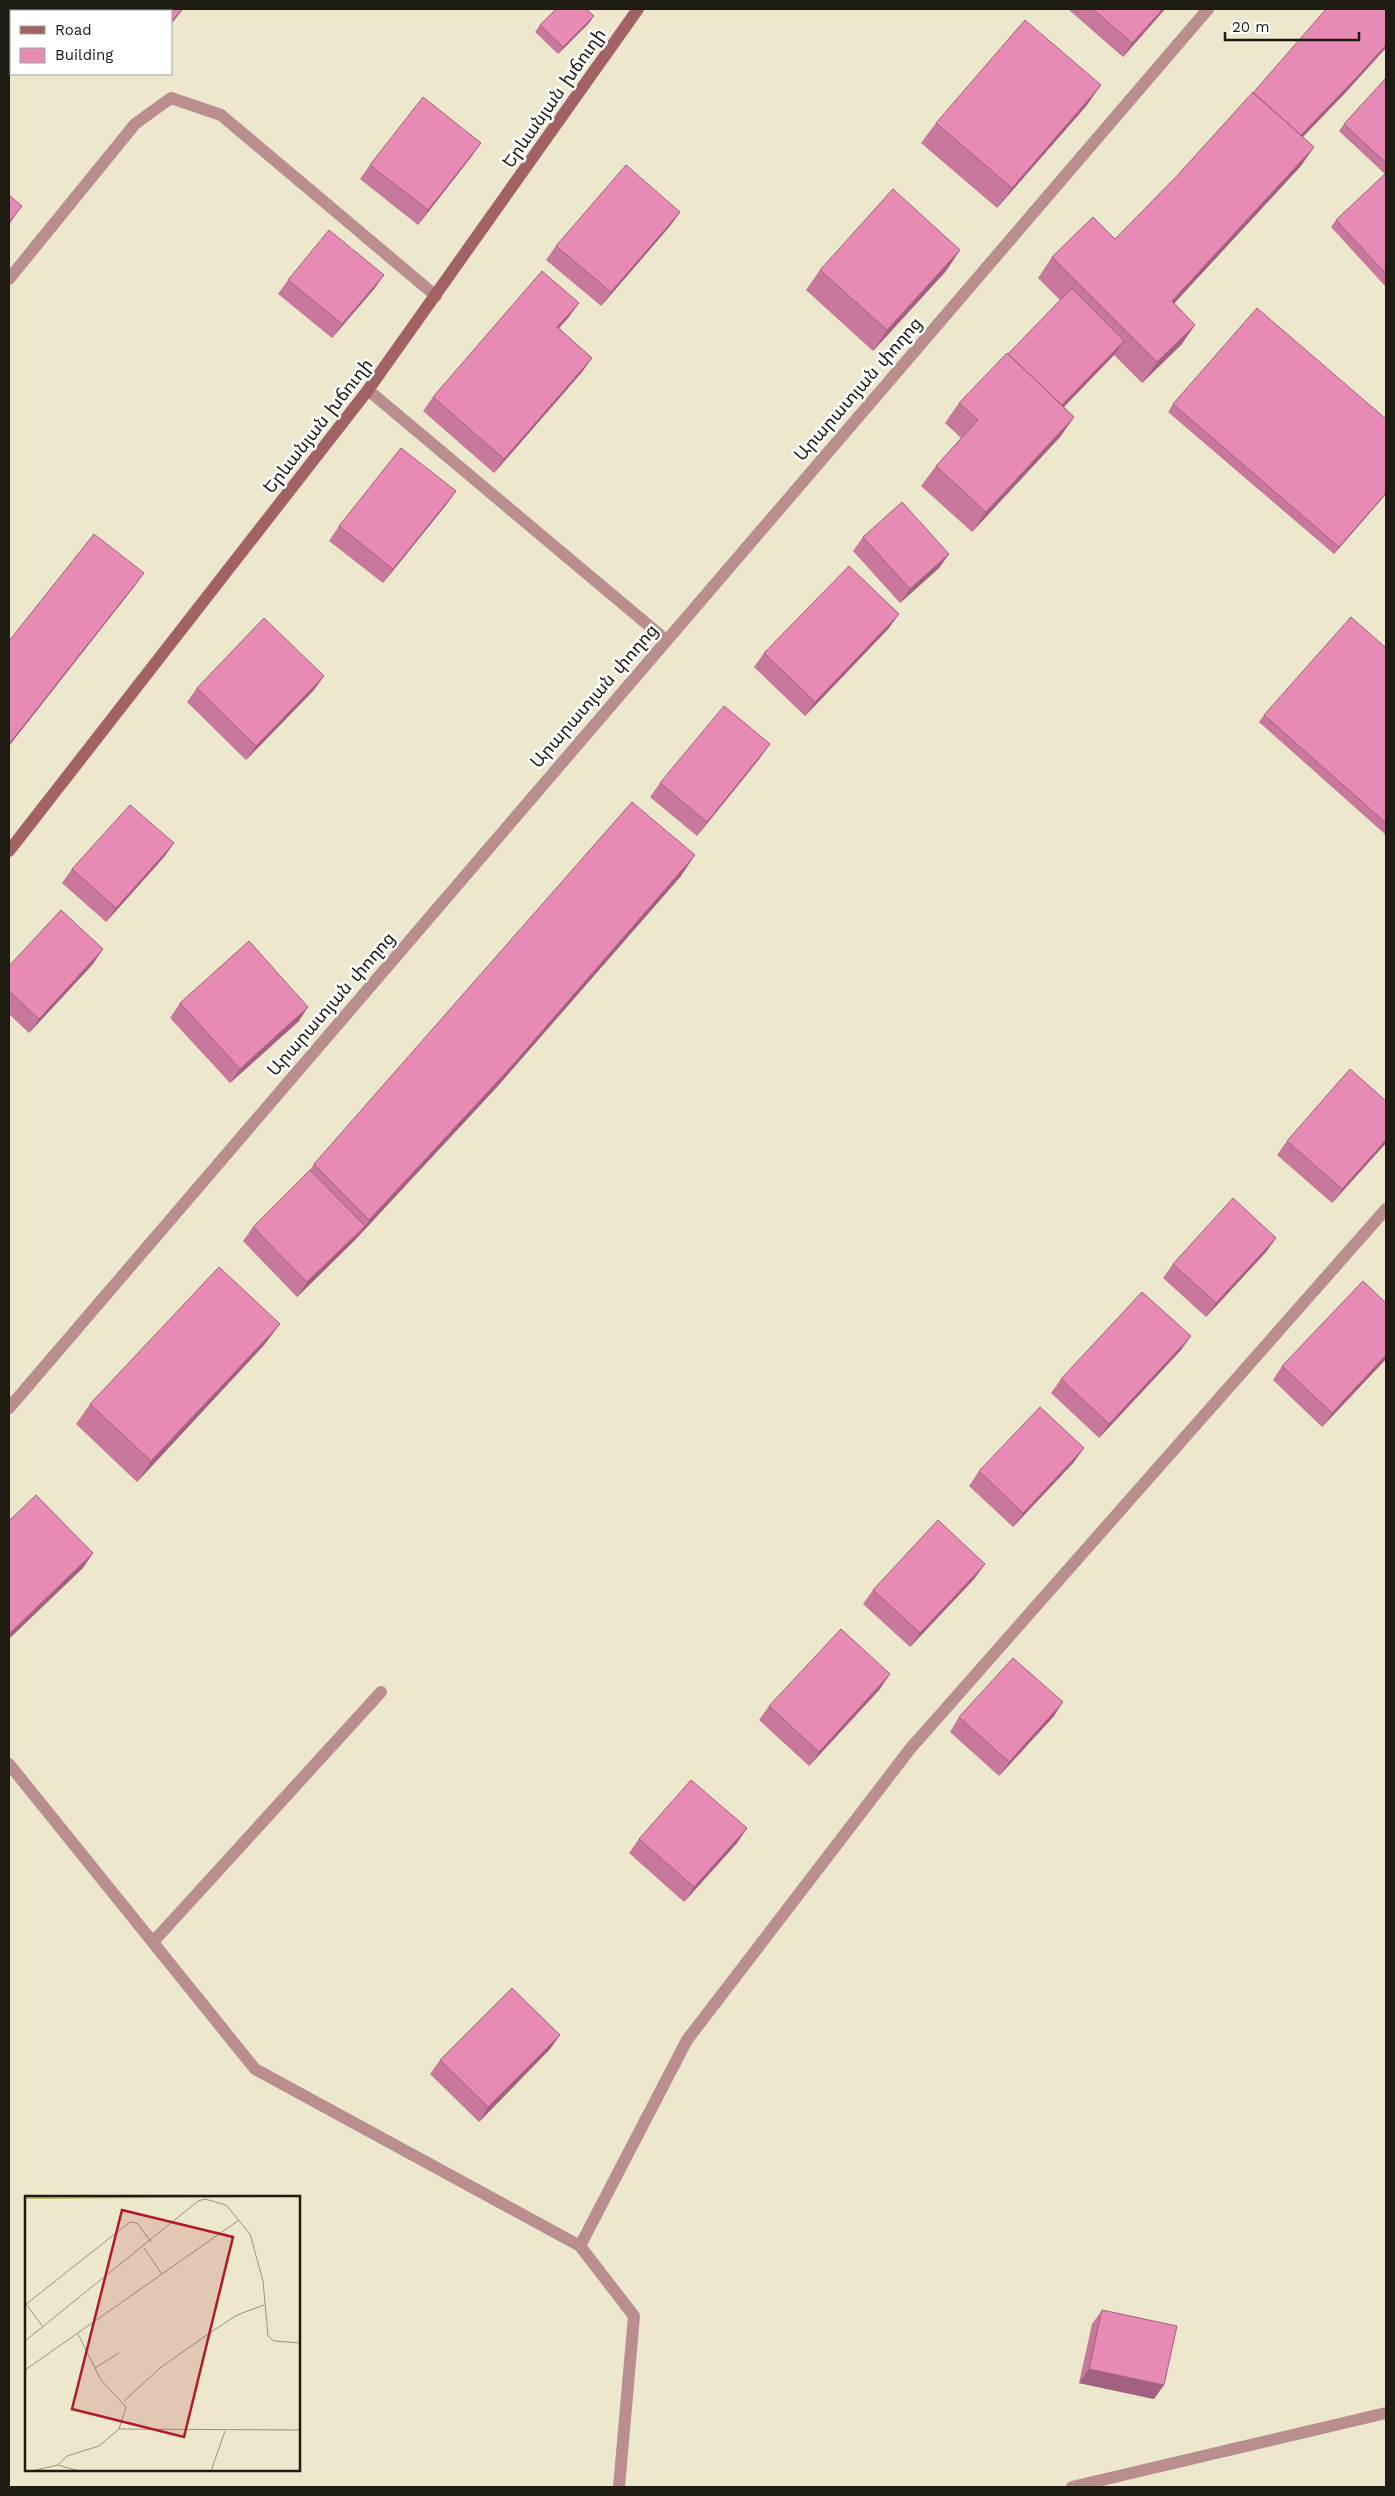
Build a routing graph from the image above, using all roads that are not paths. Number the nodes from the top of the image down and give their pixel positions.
1 (638, 9) edge
2 (1208, 9) edge
3 (9, 279) edge
4 (436, 296) junction
5 (368, 390) junction
6 (666, 640) junction
7 (9, 851) edge
8 (1386, 1209) edge
9 (9, 1408) edge
10 (382, 1692) dead end
11 (9, 1764) edge
12 (153, 1942) junction
13 (580, 2246) junction
14 (1386, 2413) edge
15 (619, 2487) edge
16 (1072, 2487) edge

1 - 4 main road, Երևանյան խճուղի
2 - 6 street, Արարատյան փողոց
3 - 4 street
4 - 5 main road, Երևանյան խճուղի
5 - 6 street
5 - 7 main road, Երևանյան խճուղի
6 - 9 street, Արարատյան փողոց
8 - 13 street
10 - 12 street
11 - 12 street
12 - 13 street
13 - 15 street
14 - 16 street

